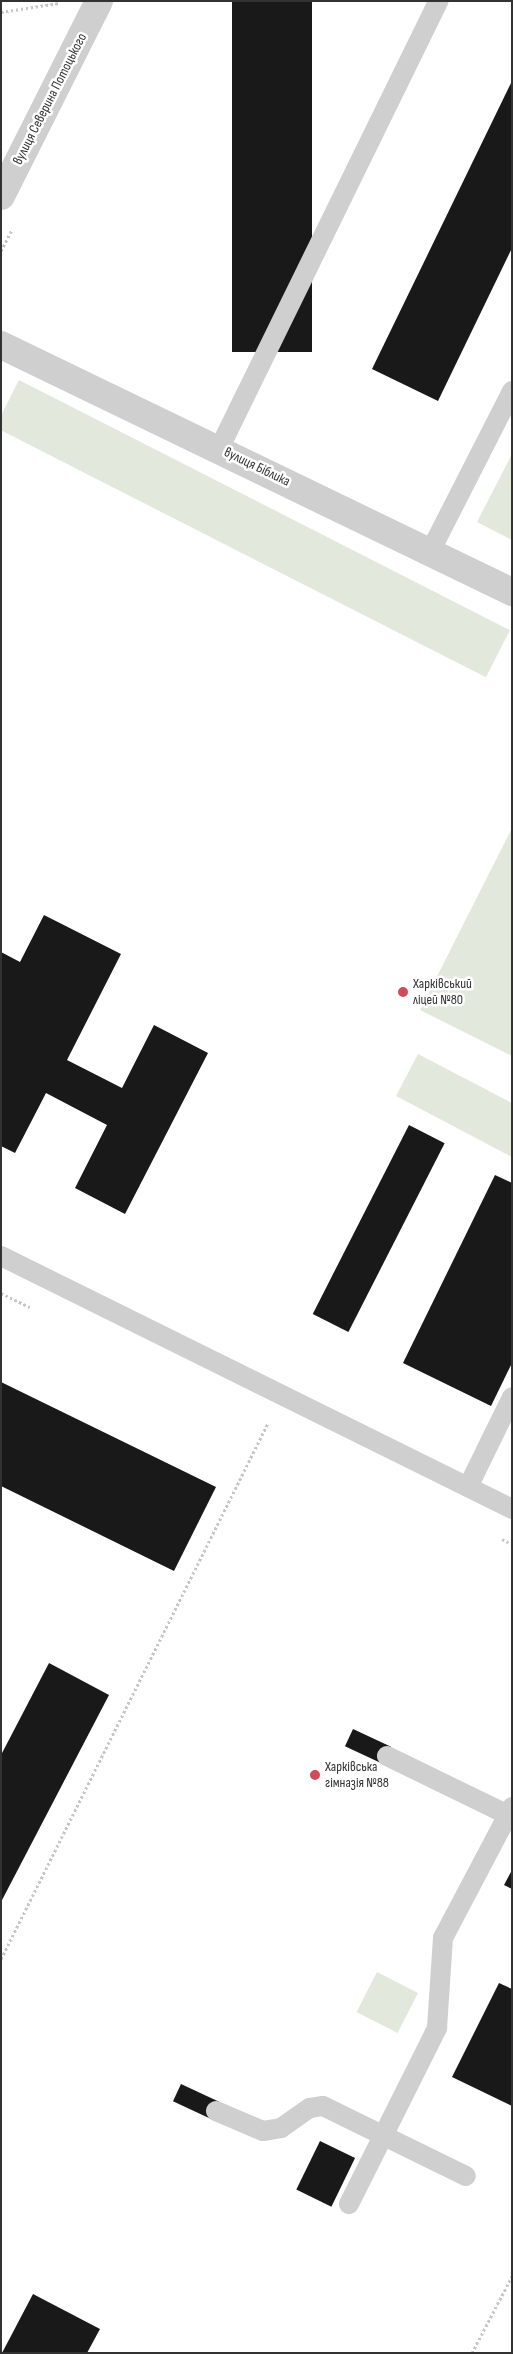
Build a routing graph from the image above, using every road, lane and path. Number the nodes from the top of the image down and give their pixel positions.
1 (99, 1) edge
2 (438, 1) edge
3 (59, 3) dead end
4 (1, 12) edge
5 (1, 196) edge
6 (1, 345) edge
7 (512, 391) edge
8 (219, 449) junction
9 (430, 552) junction
10 (512, 592) edge
11 (1, 1256) edge
12 (282, 1395) junction
13 (512, 1397) edge
14 (468, 1487) junction
15 (512, 1509) edge
16 (387, 1756) dead end
17 (509, 1810) edge
18 (1, 1959) edge
19 (216, 2111) dead end
20 (384, 2134) junction
21 (466, 2176) dead end
22 (349, 2204) dead end
23 (512, 2276) edge
24 (472, 2353) edge

1 - 5 street, вулиця Северина Потоцького
2 - 8 lane
3 - 4 path
6 - 8 street, вулиця Біблика
7 - 9 lane
8 - 9 street, вулиця Біблика
9 - 10 street, вулиця Біблика
11 - 12 lane
12 - 14 lane
12 - 18 path
13 - 14 lane
14 - 15 lane
16 - 17 lane
17 - 20 lane
19 - 20 lane
20 - 21 lane
20 - 22 lane
23 - 24 path

